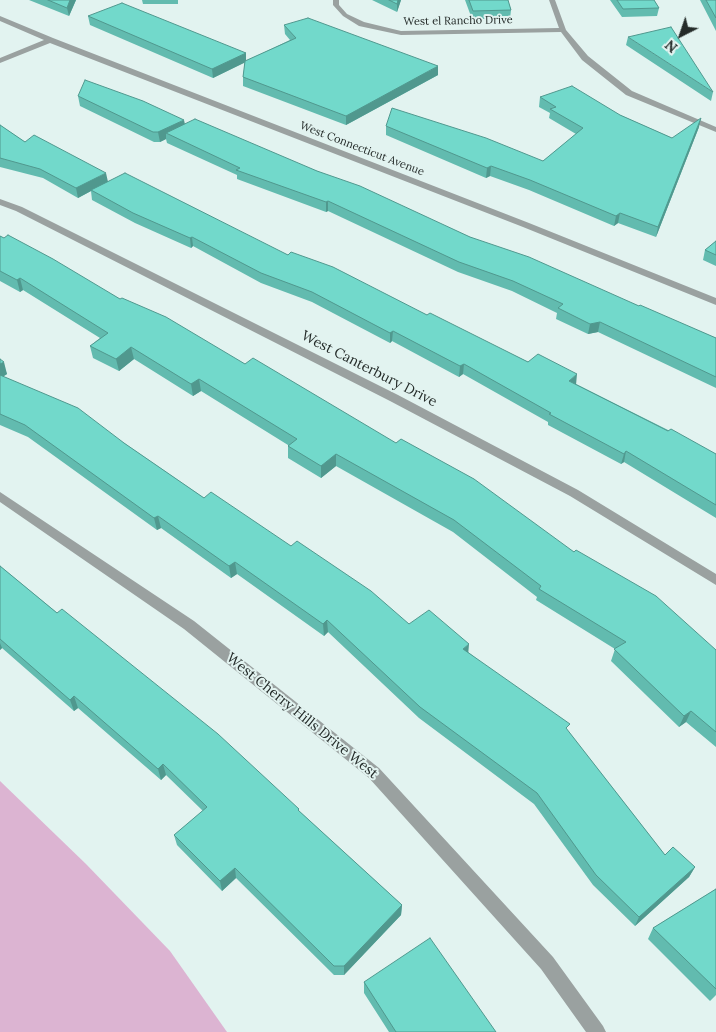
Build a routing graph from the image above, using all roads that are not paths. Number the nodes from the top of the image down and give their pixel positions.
1 (336, 0) edge
2 (552, 0) edge
3 (0, 18) edge
4 (563, 30) junction
5 (50, 40) junction
6 (0, 61) edge
7 (716, 130) edge
8 (0, 202) edge
9 (716, 302) edge
10 (0, 496) edge
11 (716, 580) edge
12 (597, 1032) edge

1 - 4 street, West el Rancho Drive
2 - 4 street
3 - 5 street, West Connecticut Avenue
4 - 7 street
5 - 6 street
5 - 9 street, West Connecticut Avenue
8 - 11 street, West Canterbury Drive
10 - 12 street, West Cherry Hills Drive West

